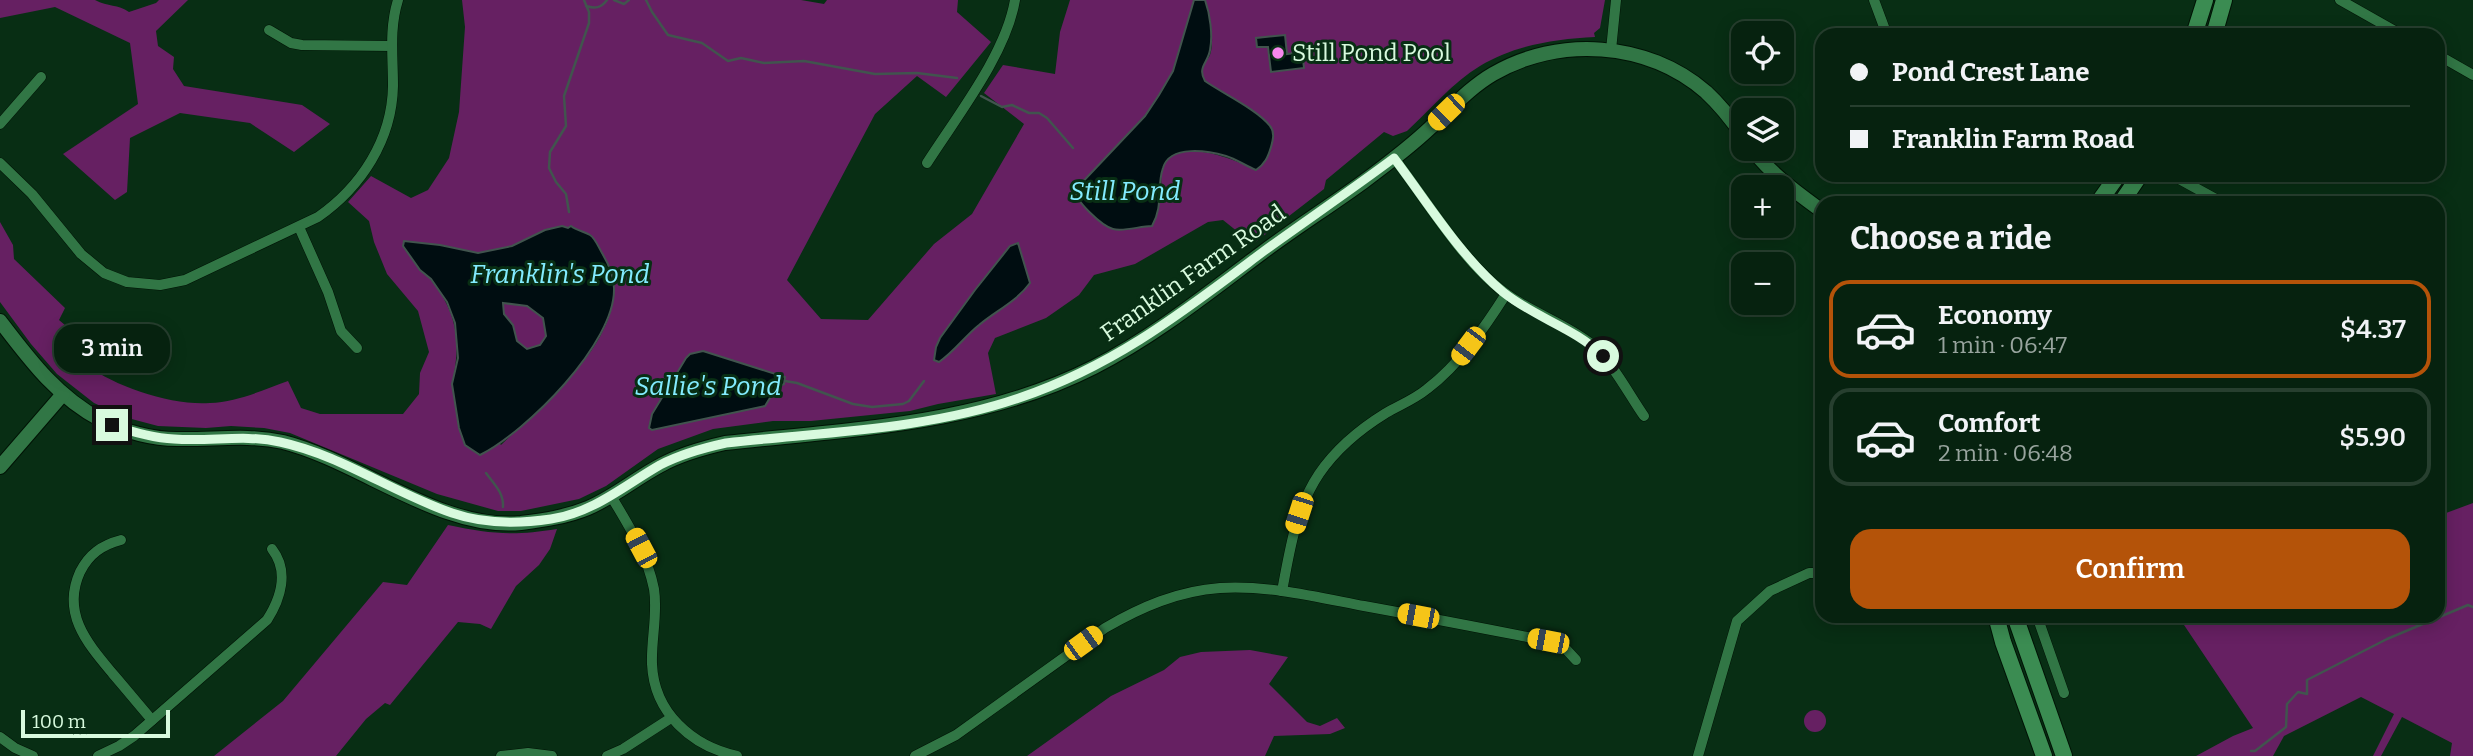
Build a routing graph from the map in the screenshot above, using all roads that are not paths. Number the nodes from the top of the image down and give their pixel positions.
1 (398, 0) edge
2 (1015, 0) edge
3 (1616, 0) edge
4 (1874, 0) edge
5 (2205, 0) edge
6 (2224, 0) edge
7 (2340, 0) edge
8 (1884, 28) edge
9 (2196, 28) edge
10 (2216, 28) edge
11 (2390, 28) edge
12 (269, 30) dead end
13 (391, 47) junction
14 (1611, 50) junction
15 (2445, 59) edge
16 (2473, 75) edge
17 (41, 77) dead end
18 (1731, 120) edge
19 (0, 124) edge
20 (1394, 158) junction
21 (1762, 161) edge
22 (0, 163) edge
23 (926, 163) dead end
24 (2185, 182) edge
25 (2210, 196) edge
26 (1815, 206) edge
27 (299, 227) junction
28 (1506, 294) junction
29 (0, 321) edge
30 (356, 348) dead end
31 (63, 394) junction
32 (1644, 416) dead end
33 (0, 467) edge
34 (611, 496) junction
35 (121, 540) dead end
36 (272, 549) dead end
37 (1815, 573) edge
38 (1282, 591) junction
39 (1998, 623) edge
40 (2017, 623) edge
41 (2039, 623) edge
42 (1576, 660) dead end
43 (2064, 693) dead end
44 (671, 718) junction
45 (152, 720) junction
46 (0, 737) edge
47 (33, 756) edge
48 (98, 756) edge
49 (501, 756) edge
50 (552, 756) edge
51 (607, 756) edge
52 (737, 756) edge
53 (915, 756) edge
54 (1698, 756) edge
55 (2044, 756) edge
56 (2064, 756) edge

1 - 13 street
2 - 23 street
3 - 14 street
4 - 8 street
5 - 9 main road
6 - 10 main road
7 - 11 street
12 - 13 street
13 - 27 street
14 - 18 street, Franklin Farm Road
14 - 20 street, Franklin Farm Road
15 - 16 street
17 - 19 street
20 - 28 street
20 - 34 street, Franklin Farm Road
21 - 26 street
22 - 27 street
24 - 25 street
27 - 30 street
28 - 32 street
28 - 38 street
29 - 31 street, Franklin Farm Road
31 - 33 street
31 - 34 street, Franklin Farm Road
34 - 44 street
35 - 45 street
36 - 45 street
37 - 54 street
38 - 42 street
38 - 53 street
39 - 55 main road
40 - 56 main road
41 - 43 street
44 - 51 street
44 - 52 street
45 - 48 street
46 - 47 street
49 - 50 street

